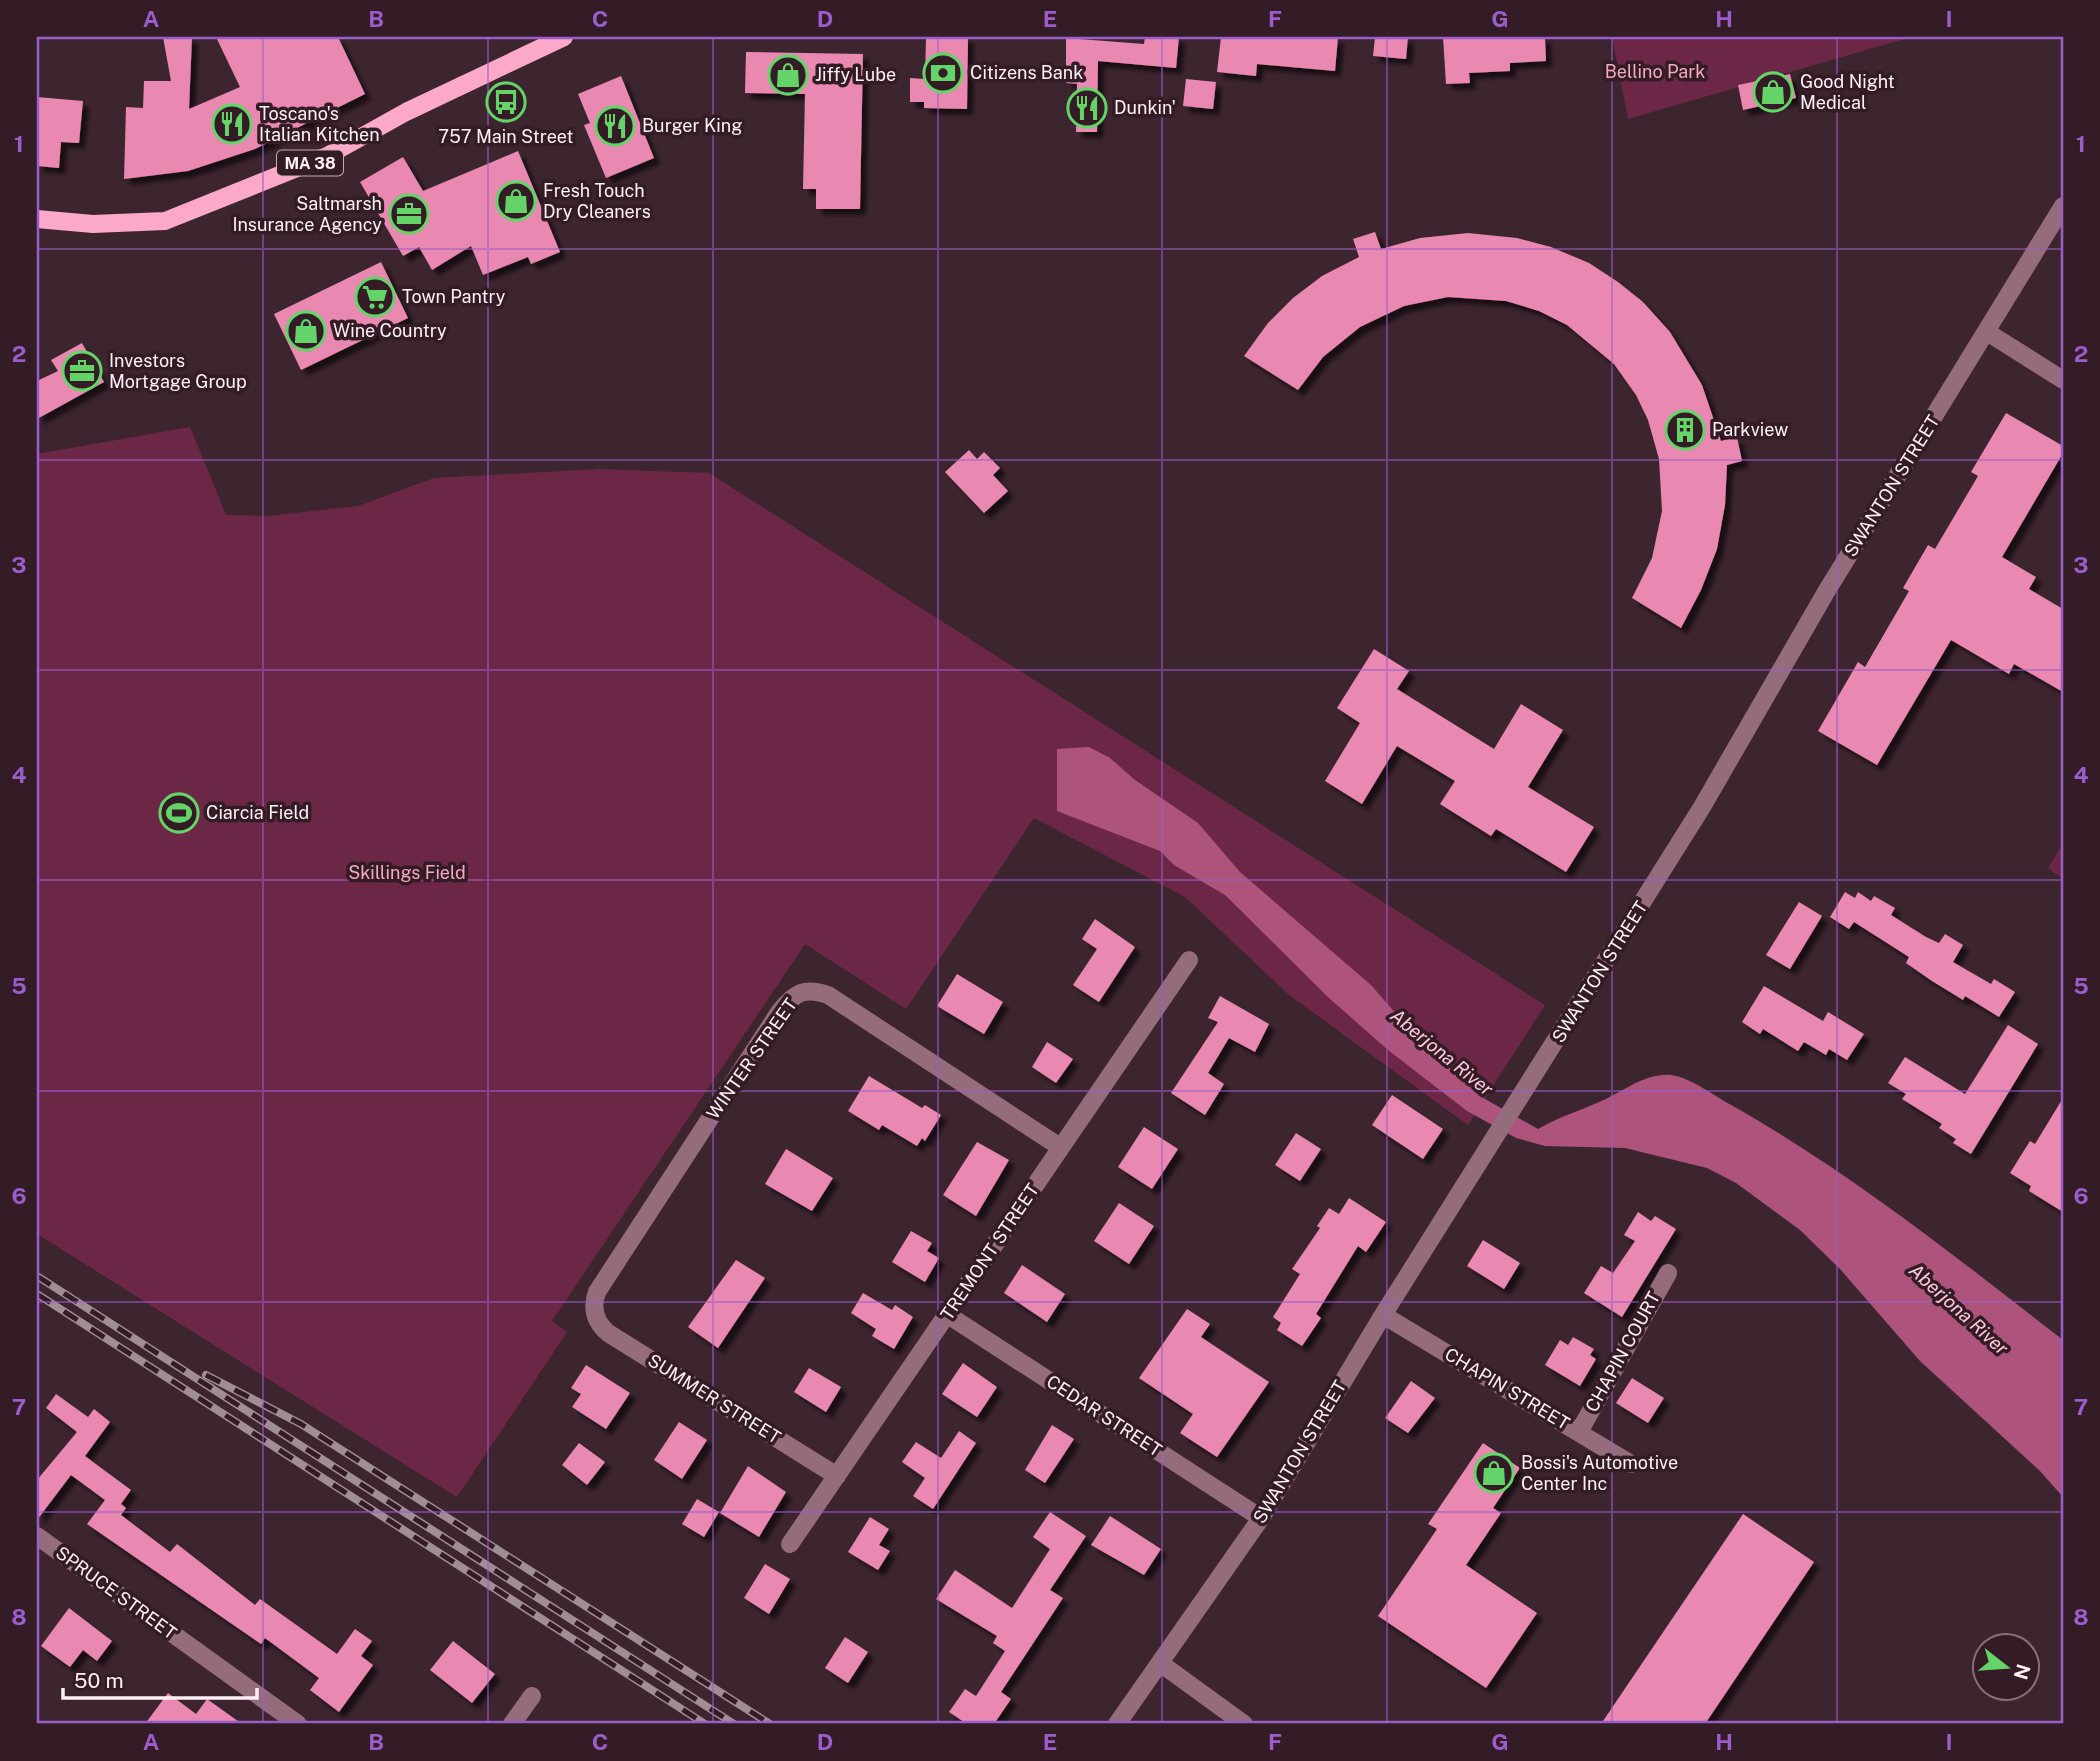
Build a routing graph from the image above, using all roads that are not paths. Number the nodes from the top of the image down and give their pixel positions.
1 (564, 37) edge
2 (2063, 206) edge
3 (37, 219) edge
4 (1987, 332) junction
5 (2063, 380) edge
6 (1189, 960) dead end
7 (1060, 1147) junction
8 (1668, 1273) dead end
9 (948, 1315) junction
10 (1383, 1315) junction
11 (596, 1317) joint
12 (1579, 1432) junction
13 (1631, 1464) dead end
14 (836, 1476) junction
15 (1261, 1518) junction
16 (37, 1536) edge
17 (790, 1544) dead end
18 (1160, 1663) junction
19 (532, 1696) dead end
20 (298, 1724) edge
21 (512, 1724) edge
22 (1117, 1724) edge
23 (1244, 1724) edge

1 - 3 main road, MA 38
2 - 4 street, SWANTON STREET
4 - 5 street
4 - 10 street, SWANTON STREET
6 - 7 street, TREMONT STREET
7 - 9 street, TREMONT STREET
7 - 11 street, WINTER STREET
8 - 12 street, CHAPIN COURT
9 - 14 street, TREMONT STREET
9 - 15 street, CEDAR STREET
10 - 12 street, CHAPIN STREET
10 - 15 street, SWANTON STREET
11 - 14 street, SUMMER STREET
12 - 13 street, CHAPIN STREET
14 - 17 street, TREMONT STREET
15 - 18 street, SWANTON STREET
16 - 20 street, SPRUCE STREET
18 - 22 street, SWANTON STREET
18 - 23 street
19 - 21 street

